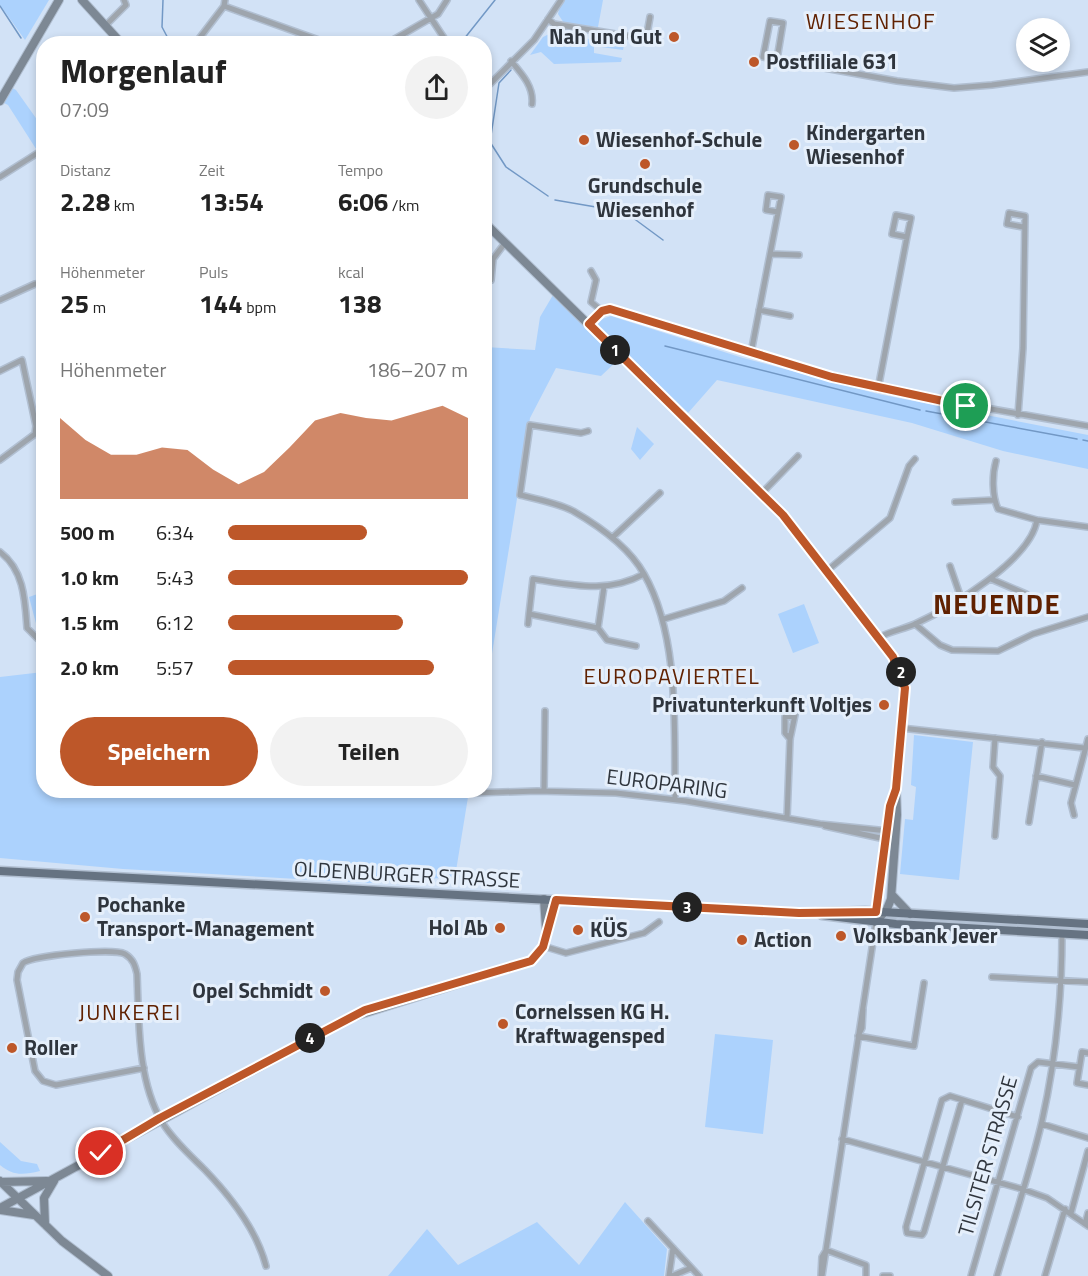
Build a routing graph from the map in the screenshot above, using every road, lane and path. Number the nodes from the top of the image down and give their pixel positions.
1 (59, 0) edge
2 (82, 0) edge
3 (124, 0) edge
4 (419, 0) edge
5 (447, 0) edge
6 (561, 0) edge
7 (224, 3) edge
8 (430, 17) junction
9 (650, 17) dead end
10 (548, 19) junction
11 (105, 26) junction
12 (38, 36) edge
13 (114, 36) edge
14 (201, 36) edge
15 (309, 36) edge
16 (399, 36) edge
17 (443, 36) edge
18 (36, 39) edge
19 (777, 59) junction
20 (511, 61) junction
21 (1088, 72) edge
22 (492, 81) edge
23 (0, 101) edge
24 (532, 104) dead end
25 (36, 154) edge
26 (0, 177) edge
27 (778, 212) dead end
28 (1023, 227) dead end
29 (492, 230) edge
30 (908, 237) junction
31 (505, 243) junction
32 (770, 254) junction
33 (800, 255) dead end
34 (492, 266) edge
35 (591, 272) dead end
36 (36, 284) edge
37 (0, 300) edge
38 (759, 310) junction
39 (602, 311) junction
40 (790, 316) dead end
41 (589, 324) junction
42 (751, 353) junction
43 (0, 371) edge
44 (878, 389) junction
45 (1018, 415) junction
46 (1088, 426) edge
47 (588, 431) dead end
48 (798, 456) dead end
49 (915, 459) dead end
50 (0, 460) edge
51 (996, 461) dead end
52 (660, 493) dead end
53 (762, 493) junction
54 (994, 500) junction
55 (955, 502) dead end
56 (1037, 520) junction
57 (1088, 527) edge
58 (613, 537) junction
59 (0, 552) edge
60 (951, 566) dead end
61 (828, 570) junction
62 (644, 574) junction
63 (990, 579) junction
64 (604, 587) junction
65 (742, 588) dead end
66 (1026, 594) dead end
67 (961, 598) junction
68 (529, 614) junction
69 (1088, 617) edge
70 (664, 619) junction
71 (528, 624) dead end
72 (915, 624) junction
73 (598, 628) junction
74 (36, 637) edge
75 (880, 637) junction
76 (636, 646) dead end
77 (545, 711) dead end
78 (901, 728) junction
79 (995, 738) junction
80 (790, 739) dead end
81 (1088, 739) edge
82 (1042, 742) junction
83 (1084, 748) junction
84 (1036, 776) junction
85 (1075, 785) junction
86 (544, 791) junction
87 (492, 792) edge
88 (675, 799) junction
89 (1074, 814) dead end
90 (787, 818) junction
91 (1029, 822) dead end
92 (890, 836) junction
93 (995, 836) dead end
94 (0, 871) edge
95 (891, 893) junction
96 (544, 899) junction
97 (556, 900) junction
98 (812, 913) junction
99 (881, 913) junction
100 (912, 915) junction
101 (659, 922) dead end
102 (876, 922) junction
103 (1088, 924) edge
104 (546, 931) junction
105 (1062, 933) junction
106 (1088, 935) edge
107 (543, 946) junction
108 (992, 977) dead end
109 (1060, 981) junction
110 (1088, 982) edge
111 (924, 983) dead end
112 (858, 1036) junction
113 (1088, 1053) edge
114 (1053, 1063) junction
115 (1079, 1066) junction
116 (144, 1068) junction
117 (1088, 1085) edge
118 (962, 1100) junction
119 (1018, 1117) junction
120 (160, 1118) junction
121 (1042, 1124) junction
122 (1088, 1138) edge
123 (842, 1139) junction
124 (1088, 1151) edge
125 (925, 1162) junction
126 (942, 1167) junction
127 (53, 1179) junction
128 (0, 1181) edge
129 (997, 1181) junction
130 (1022, 1189) junction
131 (18, 1199) junction
132 (0, 1209) edge
133 (1065, 1209) junction
134 (1071, 1213) junction
135 (1088, 1213) edge
136 (36, 1216) junction
137 (648, 1221) dead end
138 (45, 1224) junction
139 (1087, 1225) edge
140 (673, 1248) junction
141 (826, 1250) junction
142 (266, 1266) dead end
143 (691, 1268) junction
144 (108, 1276) edge
145 (670, 1276) edge
146 (699, 1276) edge
147 (821, 1276) edge
148 (866, 1276) edge
149 (883, 1276) edge
150 (890, 1276) edge
151 (971, 1276) edge
152 (997, 1276) edge
153 (1045, 1276) edge

1 - 12 main road
2 - 11 main road
3 - 11 street
4 - 8 street
5 - 8 street
6 - 10 street
7 - 14 street
7 - 15 street
8 - 16 street
8 - 17 street
9 - 10 street
10 - 20 street
11 - 13 main road
18 - 23 main road
19 - 19 street
19 - 21 street
20 - 22 street
20 - 24 street
25 - 26 street
27 - 32 street
28 - 45 street
29 - 31 main road
30 - 30 street
30 - 44 street
31 - 34 street
31 - 41 main road
32 - 33 street
32 - 38 street
35 - 39 street
36 - 37 street
38 - 40 street
38 - 42 street
39 - 41 street
39 - 42 street
41 - 53 main road
42 - 44 street
43 - 50 street
44 - 45 street
45 - 46 street
47 - 58 street
48 - 53 street
49 - 61 street
51 - 54 street
52 - 58 street
53 - 61 main road
54 - 55 street
54 - 56 street
56 - 57 street
56 - 63 street
58 - 62 street
59 - 74 street
60 - 67 street
61 - 75 main road
62 - 64 street
62 - 70 street
63 - 66 street
63 - 67 street
64 - 68 street
64 - 73 street
65 - 70 street
67 - 72 street
68 - 71 street
68 - 73 street
69 - 72 street
70 - 88 street
72 - 75 street
73 - 76 street
75 - 78 main road
77 - 86 street
78 - 79 street
78 - 92 main road
79 - 82 street
79 - 93 street
80 - 90 street
81 - 83 street
82 - 83 street
82 - 84 street
83 - 85 street
84 - 85 street
84 - 91 street
85 - 89 street
86 - 87 street, EUROPARING
86 - 88 street, EUROPARING
88 - 90 street, EUROPARING
90 - 92 street, EUROPARING
92 - 95 main road
92 - 99 main road
94 - 96 main road, OLDENBURGER STRASSE
95 - 99 main road
95 - 100 main road
96 - 97 main road, OLDENBURGER STRASSE
96 - 104 main road
97 - 98 main road, OLDENBURGER STRASSE
97 - 104 main road
98 - 99 main road, OLDENBURGER STRASSE
98 - 102 main road, OLDENBURGER STRASSE
99 - 100 main road, OLDENBURGER STRASSE
99 - 102 main road
100 - 103 main road, OLDENBURGER STRASSE
101 - 107 street
102 - 105 main road, OLDENBURGER STRASSE
102 - 112 street
104 - 107 main road
105 - 106 main road, OLDENBURGER STRASSE
105 - 109 street, TILSITER STRASSE
107 - 120 main road
108 - 109 street
109 - 110 street
109 - 114 street, TILSITER STRASSE
111 - 112 street
112 - 123 street
113 - 115 street
114 - 115 street
114 - 119 street, TILSITER STRASSE
114 - 121 street, TILSITER STRASSE
115 - 117 street
116 - 116 street
116 - 120 street
118 - 119 street
118 - 125 street
118 - 126 street
119 - 129 street, TILSITER STRASSE
120 - 127 main road
120 - 142 street
121 - 122 street
121 - 130 street, TILSITER STRASSE
123 - 125 street
123 - 141 street
124 - 134 street
125 - 126 street
125 - 126 street
126 - 129 street
127 - 128 main road
127 - 131 main road
127 - 138 main road
128 - 131 main road
129 - 130 street
129 - 151 street, TILSITER STRASSE
130 - 133 street
130 - 152 street, TILSITER STRASSE
131 - 132 main road
131 - 136 main road
132 - 136 main road
133 - 134 street
133 - 153 street
134 - 139 street
135 - 139 street
136 - 138 main road
137 - 140 street
138 - 144 main road
140 - 143 street
140 - 145 street
141 - 147 street
141 - 148 street
143 - 145 street
143 - 146 street
149 - 150 street

